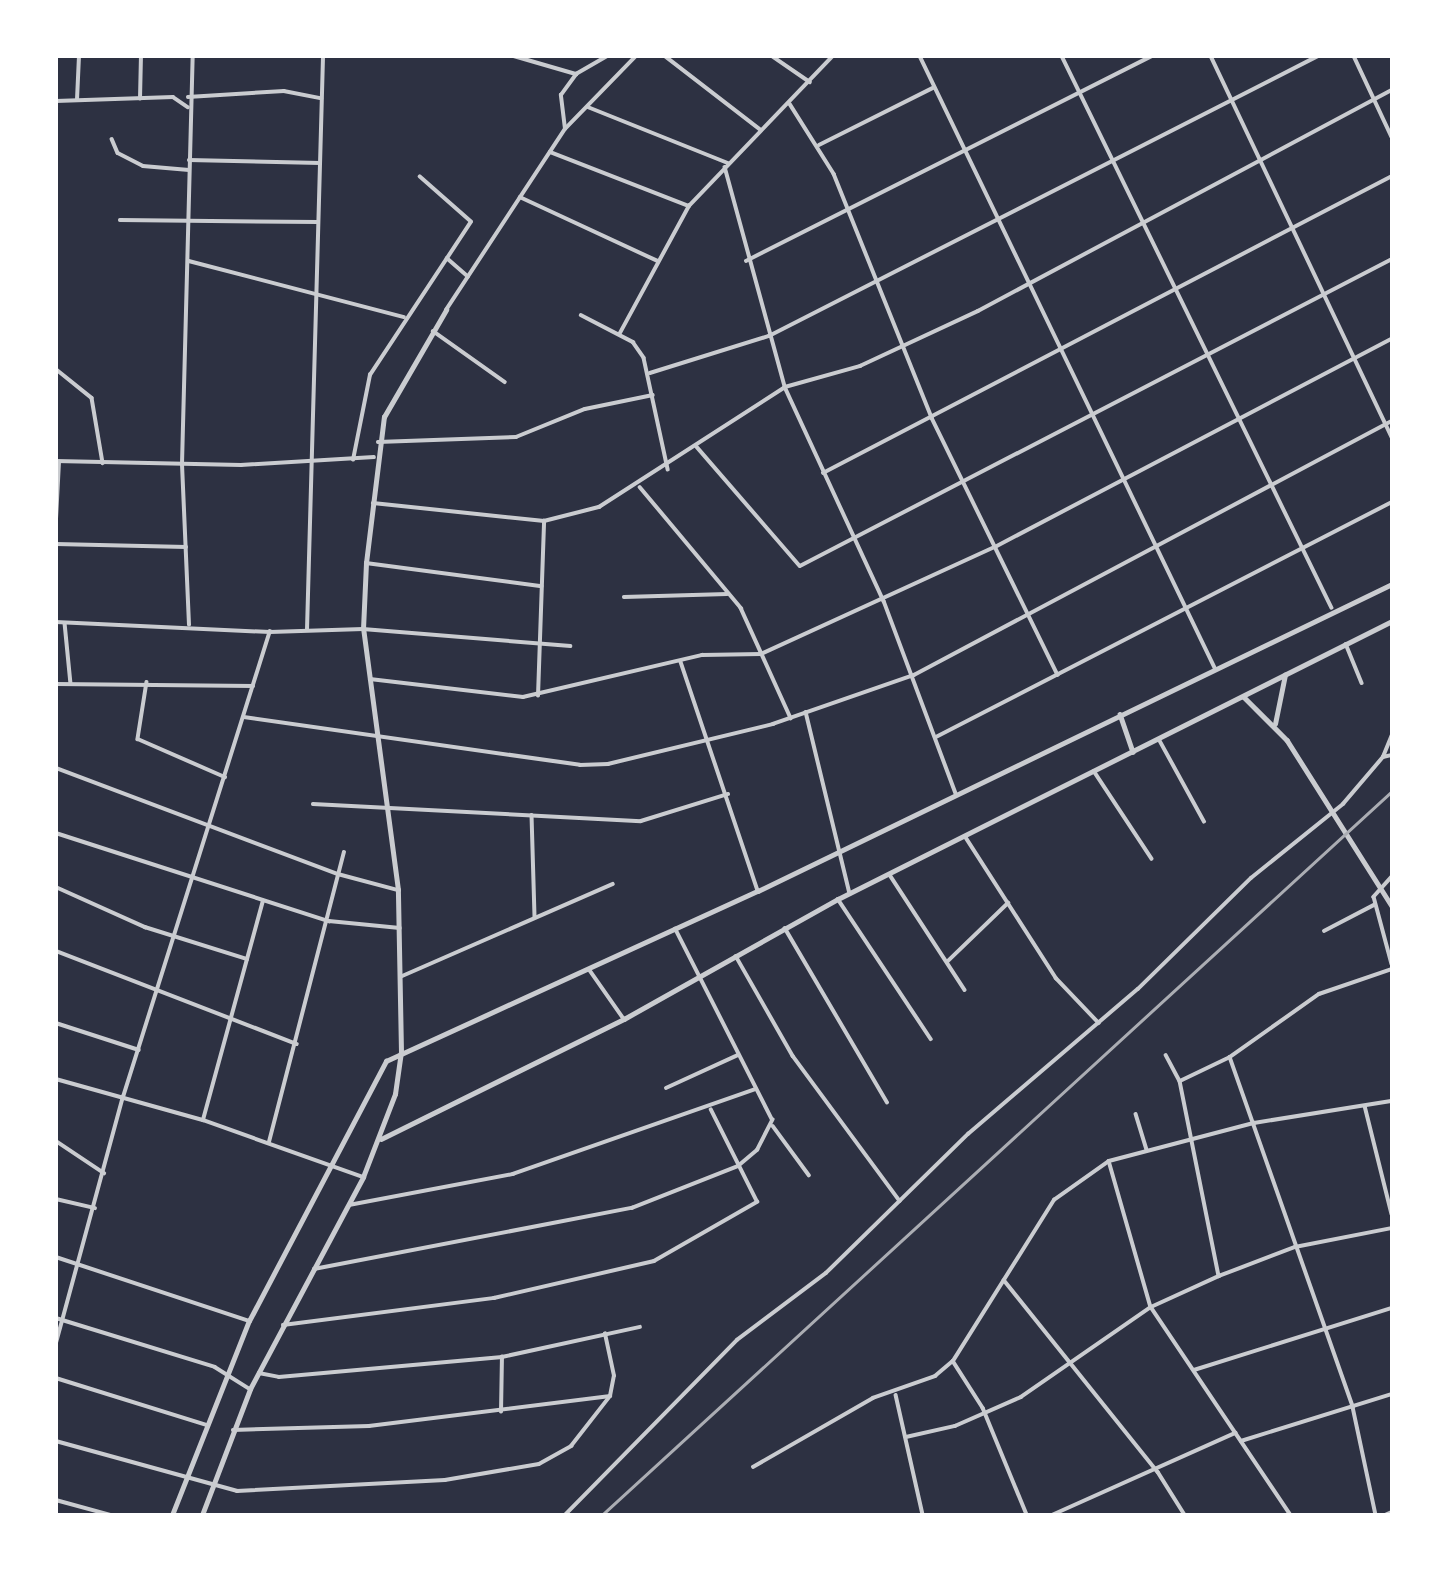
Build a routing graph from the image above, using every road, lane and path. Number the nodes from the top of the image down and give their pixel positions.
1 (79, 56) edge
2 (141, 56) edge
3 (193, 56) edge
4 (323, 56) edge
5 (514, 56) edge
6 (607, 56) edge
7 (636, 56) edge
8 (665, 56) edge
9 (772, 56) edge
10 (920, 56) edge
11 (1062, 56) edge
12 (1152, 56) edge
13 (1211, 56) edge
14 (1318, 56) edge
15 (1354, 56) edge
16 (833, 57) edge
17 (576, 74) junction
18 (810, 82) junction
19 (934, 88) junction
20 (1392, 90) edge
21 (1080, 93) junction
22 (188, 97) junction
23 (321, 98) junction
24 (1231, 98) junction
25 (140, 99) junction
26 (77, 100) junction
27 (56, 101) edge
28 (1374, 101) junction
29 (790, 104) junction
30 (188, 107) junction
31 (588, 107) junction
32 (565, 129) junction
33 (761, 130) junction
34 (1392, 137) edge
35 (112, 139) dead end
36 (819, 145) junction
37 (966, 151) junction
38 (550, 152) junction
39 (1113, 157) junction
40 (189, 160) junction
41 (320, 163) junction
42 (1259, 163) junction
43 (727, 165) junction
44 (189, 170) junction
45 (1392, 176) edge
46 (419, 177) dead end
47 (520, 197) junction
48 (689, 206) junction
49 (849, 211) junction
50 (996, 216) junction
51 (120, 220) dead end
52 (318, 222) junction
53 (190, 223) junction
54 (1145, 223) junction
55 (1291, 229) junction
56 (446, 258) junction
57 (1392, 259) edge
58 (189, 261) junction
59 (658, 261) junction
60 (746, 261) junction
61 (468, 276) junction
62 (877, 278) junction
63 (1027, 280) junction
64 (1177, 291) junction
65 (1323, 294) junction
66 (318, 296) junction
67 (446, 310) joint
68 (581, 314) dead end
69 (404, 317) junction
70 (433, 331) junction
71 (620, 333) junction
72 (769, 336) junction
73 (1392, 340) edge
74 (903, 345) junction
75 (1058, 350) junction
76 (1206, 353) junction
77 (1355, 359) junction
78 (56, 369) edge
79 (650, 373) junction
80 (505, 382) dead end
81 (785, 387) junction
82 (653, 395) junction
83 (1089, 415) junction
84 (932, 418) junction
85 (1238, 420) junction
86 (1392, 421) edge
87 (1385, 425) junction
88 (1392, 438) edge
89 (378, 442) junction
90 (697, 447) junction
91 (374, 457) junction
92 (353, 460) junction
93 (58, 461) edge
94 (103, 463) junction
95 (182, 464) junction
96 (311, 464) junction
97 (668, 469) junction
98 (823, 473) junction
99 (1122, 480) junction
100 (962, 481) junction
101 (1269, 484) junction
102 (639, 486) junction
103 (371, 502) junction
104 (1392, 502) edge
105 (56, 519) edge
106 (544, 522) junction
107 (853, 538) junction
108 (56, 544) edge
109 (1154, 545) junction
110 (186, 547) junction
111 (995, 547) junction
112 (1302, 548) junction
113 (366, 563) junction
114 (1392, 584) edge
115 (541, 586) junction
116 (729, 594) junction
117 (624, 597) dead end
118 (884, 601) junction
119 (1332, 608) junction
120 (1186, 609) junction
121 (1027, 611) junction
122 (1392, 621) edge
123 (56, 622) edge
124 (65, 622) junction
125 (189, 625) junction
126 (363, 629) junction
127 (307, 630) junction
128 (270, 632) junction
129 (538, 639) junction
130 (1346, 643) junction
131 (570, 646) dead end
132 (761, 654) junction
133 (681, 662) junction
134 (1214, 667) junction
135 (914, 674) junction
136 (1285, 674) junction
137 (1058, 676) junction
138 (369, 679) junction
139 (148, 682) junction
140 (1362, 683) dead end
141 (56, 684) edge
142 (71, 684) junction
143 (253, 686) junction
144 (538, 696) junction
145 (1244, 697) junction
146 (806, 712) junction
147 (1120, 714) junction
148 (244, 716) junction
149 (791, 718) junction
150 (1275, 724) junction
151 (1392, 735) edge
152 (377, 736) junction
153 (936, 737) junction
154 (1159, 739) junction
155 (709, 740) junction
156 (1133, 752) junction
157 (1392, 755) edge
158 (1382, 757) junction
159 (56, 768) edge
160 (1094, 771) junction
161 (225, 777) junction
162 (728, 794) junction
163 (956, 794) junction
164 (313, 804) dead end
165 (388, 809) junction
166 (531, 815) junction
167 (1204, 821) dead end
168 (210, 827) junction
169 (56, 833) edge
170 (965, 836) junction
171 (838, 850) junction
172 (344, 853) dead end
173 (1152, 859) dead end
174 (338, 874) junction
175 (890, 875) junction
176 (1392, 877) edge
177 (193, 881) junction
178 (613, 884) dead end
179 (56, 887) edge
180 (398, 890) junction
181 (758, 891) junction
182 (849, 894) junction
183 (838, 900) junction
184 (263, 901) junction
185 (1008, 903) junction
186 (1374, 905) junction
187 (1392, 906) edge
188 (535, 917) junction
189 (330, 921) junction
190 (400, 928) junction
191 (785, 928) junction
192 (675, 929) junction
193 (1324, 931) dead end
194 (175, 937) junction
195 (56, 951) edge
196 (736, 956) junction
197 (247, 959) junction
198 (946, 963) junction
199 (1392, 964) edge
200 (589, 969) junction
201 (1392, 969) edge
202 (400, 977) junction
203 (698, 977) junction
204 (157, 989) junction
205 (965, 990) dead end
206 (231, 1017) junction
207 (624, 1019) junction
208 (56, 1023) edge
209 (1099, 1023) junction
210 (931, 1039) dead end
211 (297, 1044) junction
212 (139, 1050) junction
213 (401, 1052) junction
214 (738, 1055) junction
215 (1166, 1055) dead end
216 (1230, 1056) junction
217 (56, 1079) edge
218 (1180, 1081) junction
219 (666, 1088) dead end
220 (756, 1089) junction
221 (123, 1097) junction
222 (1392, 1101) edge
223 (887, 1102) dead end
224 (1365, 1106) junction
225 (711, 1110) junction
226 (1136, 1114) dead end
227 (203, 1121) junction
228 (1254, 1123) junction
229 (772, 1126) junction
230 (1189, 1137) junction
231 (380, 1140) junction
232 (56, 1141) edge
233 (269, 1142) junction
234 (1147, 1150) junction
235 (1109, 1161) junction
236 (329, 1164) junction
237 (738, 1166) junction
238 (104, 1173) junction
239 (810, 1175) dead end
240 (363, 1177) junction
241 (56, 1199) edge
242 (900, 1201) junction
243 (349, 1205) junction
244 (95, 1208) junction
245 (1392, 1214) edge
246 (1392, 1228) edge
247 (1295, 1247) junction
248 (56, 1258) edge
249 (78, 1263) junction
250 (312, 1269) junction
251 (1219, 1276) junction
252 (1004, 1280) junction
253 (1151, 1307) junction
254 (1392, 1310) edge
255 (56, 1318) edge
256 (62, 1320) junction
257 (249, 1321) junction
258 (283, 1325) junction
259 (640, 1326) dead end
260 (1322, 1327) junction
261 (605, 1334) junction
262 (56, 1343) edge
263 (502, 1357) junction
264 (953, 1362) junction
265 (1072, 1363) junction
266 (1194, 1370) junction
267 (259, 1373) junction
268 (226, 1376) junction
269 (56, 1378) edge
270 (250, 1389) junction
271 (1392, 1394) edge
272 (896, 1395) junction
273 (611, 1396) junction
274 (1353, 1407) junction
275 (501, 1412) junction
276 (986, 1414) junction
277 (207, 1425) junction
278 (232, 1430) junction
279 (1236, 1432) junction
280 (906, 1437) junction
281 (56, 1441) edge
282 (1241, 1441) junction
283 (752, 1466) dead end
284 (1158, 1472) junction
285 (187, 1477) junction
286 (212, 1488) junction
287 (56, 1500) edge
288 (1392, 1512) edge
289 (111, 1515) edge
290 (172, 1515) edge
291 (202, 1515) edge
292 (565, 1515) edge
293 (923, 1515) edge
294 (1027, 1515) edge
295 (1052, 1515) edge
296 (1185, 1515) edge
297 (1291, 1515) edge
298 (1376, 1515) edge
299 (1385, 1515) edge

1 - 26 street
2 - 25 street
3 - 22 street
4 - 23 street
5 - 17 street
6 - 17 street
7 - 31 street
8 - 33 street
9 - 18 street
10 - 19 street
11 - 21 street
12 - 21 street
13 - 24 street
14 - 24 street
15 - 28 street
16 - 18 street
17 - 32 street
18 - 29 street
19 - 36 street
19 - 37 street
20 - 28 street
21 - 37 street
21 - 39 street
22 - 23 street
22 - 30 street
23 - 41 street
24 - 39 street
24 - 42 street
25 - 26 street
25 - 30 street
26 - 27 street
28 - 34 street
28 - 42 street
29 - 33 street
29 - 36 street
30 - 40 street
31 - 32 street
31 - 43 street
32 - 38 street
33 - 43 street
35 - 44 street
36 - 49 street
37 - 49 street
37 - 50 street
38 - 47 street
38 - 48 street
39 - 50 street
39 - 54 street
40 - 41 street
40 - 44 street
41 - 52 street
42 - 54 street
42 - 55 street
43 - 48 street
43 - 60 street
44 - 53 street
45 - 55 street
46 - 56 street
47 - 59 street
47 - 61 street
48 - 59 street
49 - 60 street
49 - 62 street
50 - 62 street
50 - 63 street
51 - 53 street
52 - 53 street
52 - 66 street
53 - 58 street
54 - 63 street
54 - 64 street
55 - 64 street
55 - 65 street
56 - 61 street
56 - 69 street
57 - 65 street
58 - 66 street
58 - 95 street
59 - 71 street
60 - 72 street
61 - 67 street
62 - 72 street
62 - 74 street
63 - 74 street
63 - 75 street
64 - 75 street
64 - 76 street
65 - 76 street
65 - 77 street
66 - 69 street
66 - 96 street
67 - 70 street
68 - 71 street
69 - 92 street
70 - 80 street
70 - 89 street
71 - 79 street
72 - 79 street
72 - 81 street
73 - 77 street
74 - 81 street
74 - 84 street
75 - 83 street
75 - 84 street
76 - 83 street
76 - 85 street
77 - 85 street
77 - 87 street
78 - 94 street
79 - 82 street
81 - 90 street
81 - 98 street
82 - 89 street
82 - 97 street
83 - 99 street
83 - 100 street
84 - 98 street
84 - 100 street
85 - 99 street
85 - 101 street
86 - 87 street
87 - 88 street
87 - 101 street
89 - 91 street
90 - 97 street
90 - 107 street
91 - 92 street
91 - 103 street
92 - 96 street
93 - 94 street
93 - 105 street
94 - 95 street
95 - 96 street
95 - 110 street
96 - 127 street
97 - 102 street
98 - 107 street
99 - 109 street
99 - 111 street
100 - 107 street
100 - 111 street
101 - 109 street
101 - 112 street
102 - 106 street
102 - 116 street
103 - 106 street
103 - 113 street
104 - 112 street
106 - 115 street
107 - 118 street
108 - 110 street
109 - 120 street
109 - 121 street
110 - 125 street
111 - 118 street
111 - 121 street
112 - 119 street
112 - 120 street
113 - 115 street
113 - 126 street
114 - 119 street
115 - 129 street
116 - 117 street
116 - 132 street
118 - 132 street
118 - 135 street
119 - 134 street
120 - 134 street
120 - 137 street
121 - 135 street
121 - 137 street
122 - 130 street
123 - 124 street
124 - 125 street
124 - 142 street
125 - 128 street
126 - 127 street
126 - 129 street
126 - 138 street
127 - 128 street
128 - 143 street
129 - 131 street
129 - 144 street
130 - 136 street
130 - 140 street
132 - 133 street
132 - 149 street
133 - 144 street
133 - 155 street
134 - 147 street
135 - 146 street
135 - 153 street
136 - 145 street
136 - 150 street
137 - 153 street
138 - 144 street
138 - 152 street
139 - 142 street
139 - 143 street
139 - 161 street
141 - 142 street
143 - 148 street
145 - 150 street
145 - 154 street
146 - 149 street
146 - 171 street
147 - 156 street
147 - 163 street
148 - 152 street
148 - 161 street
149 - 155 street
150 - 187 street
151 - 158 street
152 - 155 street
152 - 165 street
153 - 163 street
154 - 156 street
154 - 167 street
155 - 162 street
156 - 160 street
157 - 158 street
158 - 209 street
159 - 168 street
160 - 170 street
160 - 173 street
161 - 168 street
162 - 166 street
162 - 181 street
163 - 171 street
164 - 165 street
165 - 166 street
165 - 180 street
166 - 188 street
168 - 174 street
168 - 177 street
169 - 177 street
170 - 175 street
170 - 185 street
171 - 181 street
171 - 182 street
172 - 174 street
174 - 180 street
174 - 189 street
175 - 182 street
175 - 198 street
176 - 186 street
177 - 184 street
177 - 194 street
178 - 188 street
179 - 194 street
180 - 190 street
181 - 192 street
182 - 183 street
183 - 191 street
183 - 210 street
184 - 189 street
184 - 197 street
185 - 198 street
185 - 209 street
186 - 193 street
186 - 199 street
188 - 202 street
189 - 190 street
189 - 211 street
190 - 202 street
191 - 196 street
191 - 223 street
192 - 200 street
192 - 203 street
194 - 197 street
194 - 204 street
195 - 204 street
196 - 203 street
196 - 242 street
197 - 206 street
198 - 205 street
200 - 207 street
200 - 213 street
201 - 216 street
202 - 213 street
203 - 207 street
203 - 214 street
204 - 206 street
204 - 212 street
206 - 211 street
206 - 227 street
207 - 231 street
208 - 212 street
209 - 242 street
211 - 233 street
212 - 221 street
213 - 231 street
213 - 236 street
214 - 219 street
214 - 220 street
215 - 218 street
216 - 218 street
216 - 228 street
217 - 221 street
218 - 230 street
220 - 225 street
220 - 229 street
221 - 227 street
221 - 238 street
222 - 224 street
224 - 228 street
224 - 245 street
225 - 237 street
225 - 243 street
226 - 234 street
227 - 233 street
228 - 230 street
228 - 247 street
229 - 237 street
229 - 239 street
230 - 234 street
230 - 251 street
231 - 240 street
232 - 238 street
233 - 236 street
234 - 235 street
235 - 252 street
235 - 253 street
236 - 240 street
236 - 257 street
237 - 250 street
237 - 258 street
238 - 244 street
240 - 243 street
241 - 244 street
242 - 292 street
243 - 250 street
244 - 249 street
246 - 247 street
247 - 251 street
247 - 260 street
248 - 249 street
249 - 256 street
249 - 257 street
250 - 258 street
251 - 253 street
252 - 264 street
252 - 265 street
253 - 265 street
253 - 266 street
254 - 260 street
255 - 256 street
256 - 262 street
256 - 268 street
257 - 268 street
258 - 267 street
259 - 261 street
260 - 266 street
260 - 274 street
261 - 263 street
261 - 273 street
263 - 267 street
263 - 275 street
264 - 272 street
264 - 276 street
265 - 276 street
265 - 284 street
266 - 279 street
267 - 270 street
268 - 270 street
268 - 277 street
269 - 277 street
270 - 278 street
271 - 274 street
272 - 280 street
272 - 283 street
273 - 275 street
273 - 286 street
274 - 282 street
274 - 298 street
275 - 278 street
276 - 280 street
276 - 294 street
277 - 285 street
278 - 286 street
279 - 282 street
279 - 284 street
280 - 293 street
281 - 285 street
282 - 297 street
284 - 295 street
284 - 296 street
285 - 286 street
285 - 290 street
286 - 291 street
287 - 289 street
288 - 299 street

